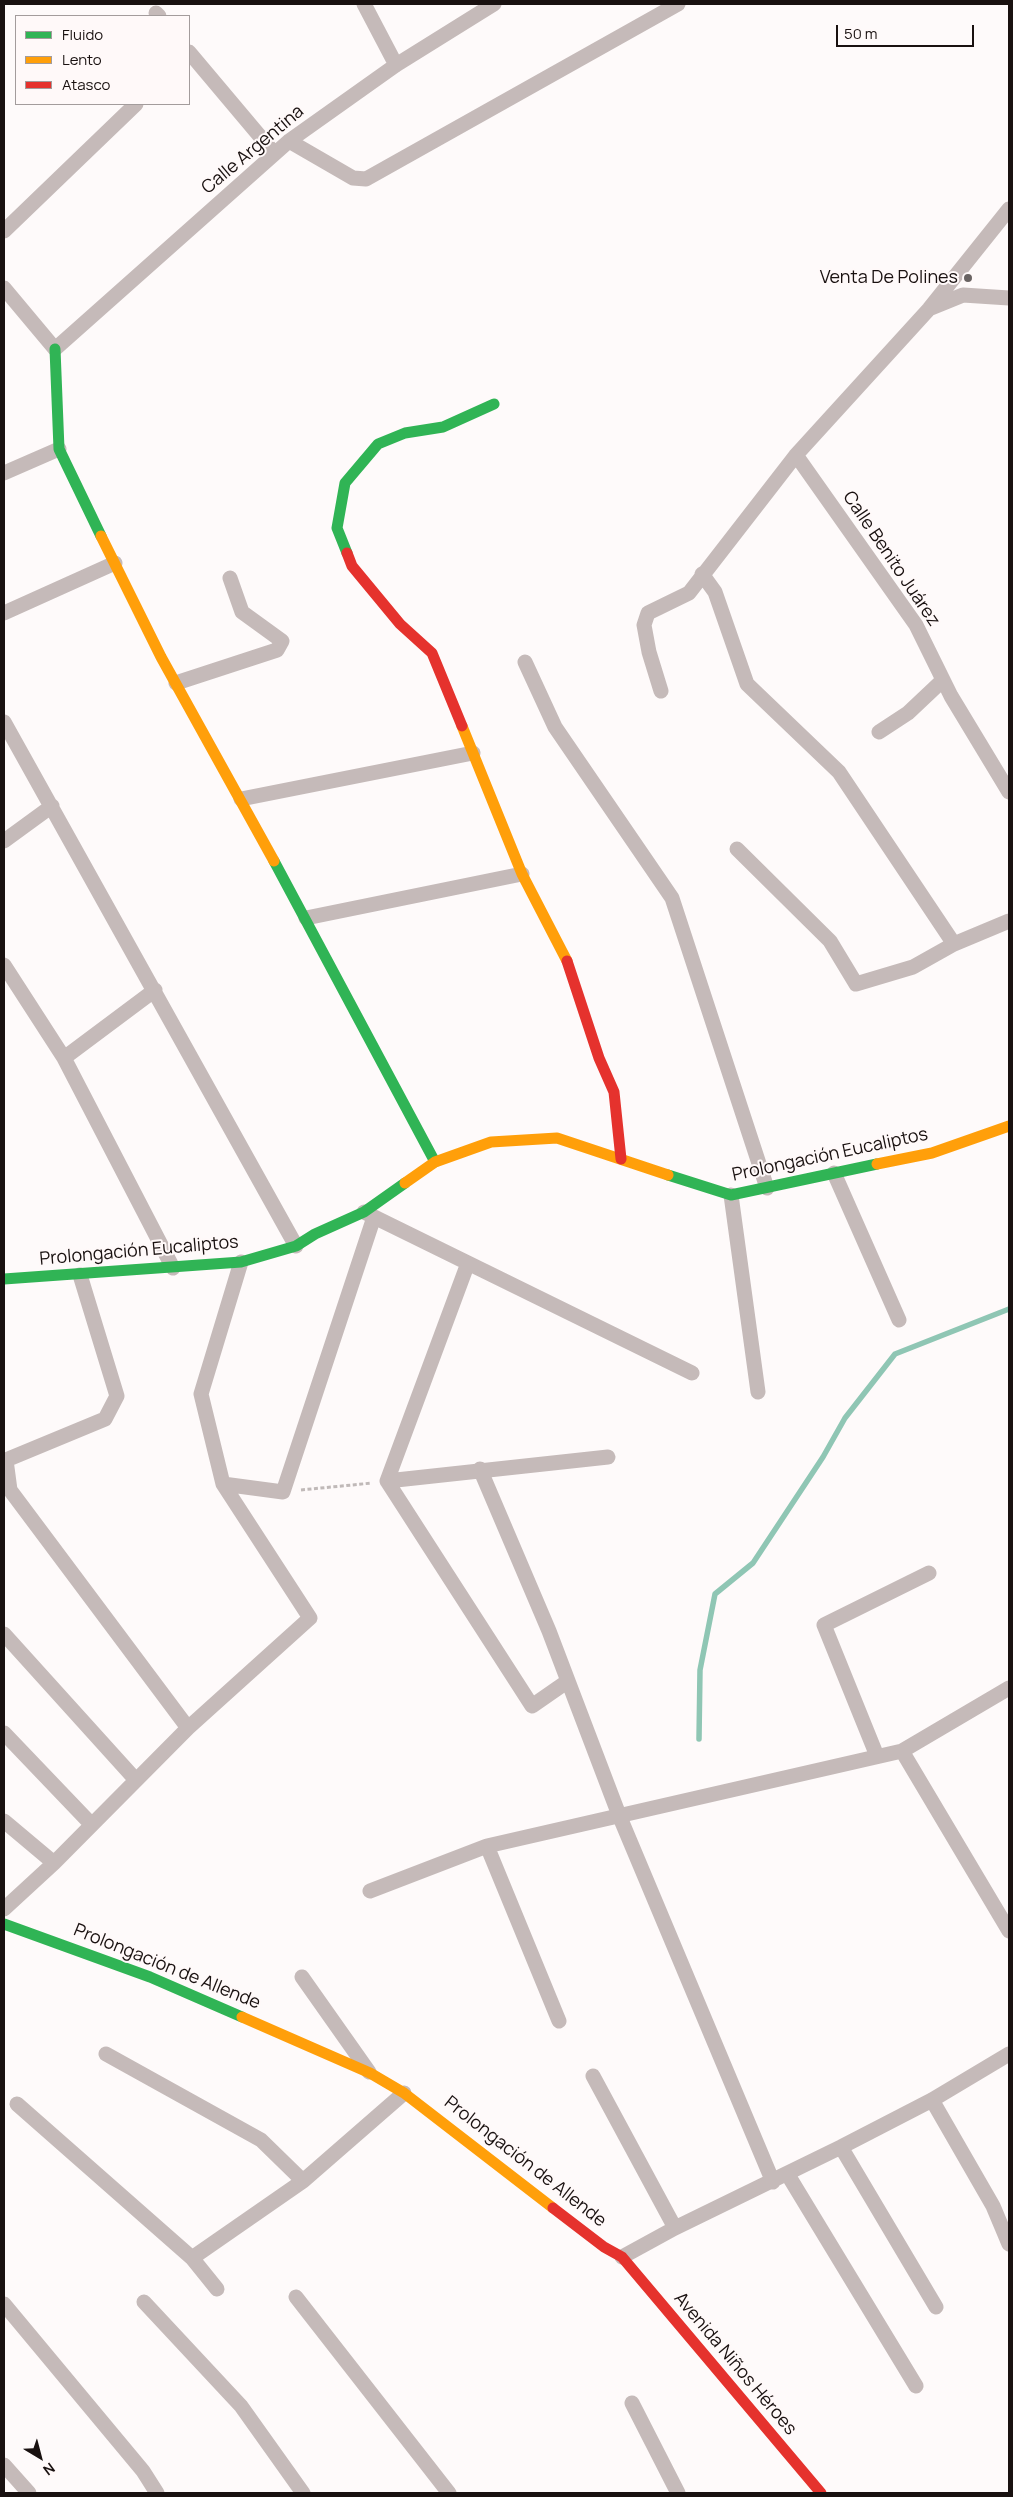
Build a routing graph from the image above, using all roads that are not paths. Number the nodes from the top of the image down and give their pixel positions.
1 (364, 4) edge
2 (494, 4) edge
3 (678, 4) edge
4 (190, 54) edge
5 (396, 65) junction
6 (135, 105) edge
7 (289, 141) junction
8 (274, 153) junction
9 (1009, 209) edge
10 (4, 231) edge
11 (4, 288) edge
12 (1009, 298) edge
13 (929, 309) junction
14 (55, 349) junction
15 (494, 404) dead end
16 (59, 449) junction
17 (796, 455) junction
18 (4, 473) edge
19 (115, 564) junction
20 (702, 574) junction
21 (230, 578) dead end
22 (4, 612) edge
23 (525, 662) dead end
24 (943, 680) junction
25 (176, 683) junction
26 (661, 691) dead end
27 (4, 722) edge
28 (879, 732) dead end
29 (473, 753) junction
30 (1009, 792) edge
31 (242, 800) junction
32 (52, 806) junction
33 (4, 841) edge
34 (737, 849) dead end
35 (522, 874) junction
36 (306, 918) junction
37 (1009, 921) edge
38 (954, 944) junction
39 (4, 966) edge
40 (155, 990) junction
41 (64, 1058) junction
42 (1009, 1126) edge
43 (621, 1159) junction
44 (435, 1162) junction
45 (834, 1173) junction
46 (767, 1188) junction
47 (731, 1195) junction
48 (369, 1215) junction
49 (296, 1246) junction
50 (240, 1262) junction
51 (468, 1263) junction
52 (173, 1268) junction
53 (80, 1275) junction
54 (4, 1278) edge
55 (900, 1320) dead end
56 (692, 1373) dead end
57 (758, 1392) dead end
58 (608, 1457) dead end
59 (5, 1459) edge
60 (480, 1469) junction
61 (387, 1482) junction
62 (223, 1484) junction
63 (929, 1573) dead end
64 (4, 1634) edge
65 (568, 1681) junction
66 (1009, 1688) edge
67 (188, 1728) junction
68 (4, 1733) edge
69 (902, 1750) junction
70 (877, 1756) junction
71 (135, 1779) junction
72 (619, 1815) junction
73 (4, 1821) edge
74 (91, 1824) junction
75 (487, 1846) junction
76 (54, 1863) junction
77 (370, 1891) dead end
78 (4, 1909) edge
79 (4, 1924) edge
80 (1009, 1931) edge
81 (302, 1976) dead end
82 (559, 2021) dead end
83 (106, 2054) dead end
84 (1009, 2054) edge
85 (370, 2073) junction
86 (593, 2076) dead end
87 (404, 2093) junction
88 (932, 2100) junction
89 (17, 2104) dead end
90 (841, 2147) junction
91 (788, 2175) junction
92 (303, 2181) junction
93 (773, 2182) junction
94 (675, 2228) junction
95 (1009, 2244) edge
96 (622, 2257) junction
97 (192, 2258) junction
98 (217, 2289) dead end
99 (296, 2297) dead end
100 (144, 2302) dead end
101 (4, 2304) edge
102 (936, 2307) dead end
103 (916, 2386) dead end
104 (632, 2403) dead end
105 (4, 2465) edge
106 (29, 2493) edge
107 (157, 2493) edge
108 (303, 2493) edge
109 (449, 2493) edge
110 (678, 2493) edge
111 (821, 2493) edge

1 - 5 street
2 - 5 street, Calle Argentina
3 - 7 street
4 - 8 street
5 - 7 street, Calle Argentina
6 - 10 street
7 - 8 street, Calle Argentina
8 - 14 street, Calle Argentina
9 - 13 street
11 - 14 street
12 - 13 street
13 - 17 street
14 - 16 street
15 - 29 street
16 - 18 street
16 - 19 street
17 - 20 street
17 - 24 street, Calle Benito Juárez
19 - 22 street
19 - 25 street
20 - 26 street
20 - 38 street
21 - 25 street
23 - 46 street
24 - 28 street
24 - 30 street, Calle Benito Juárez
25 - 31 street
27 - 32 street
29 - 31 street
29 - 35 street
31 - 36 street
32 - 33 street
32 - 40 street
34 - 38 street
35 - 36 street
35 - 43 street
36 - 44 street
37 - 38 street
39 - 41 street
40 - 41 street
40 - 49 street
41 - 52 street
42 - 45 street, Prolongación Eucaliptos
43 - 44 street, Prolongación Eucaliptos
43 - 47 street, Prolongación Eucaliptos
44 - 48 street, Prolongación Eucaliptos
45 - 46 street, Prolongación Eucaliptos
45 - 55 street
46 - 47 street, Prolongación Eucaliptos
47 - 57 street
48 - 49 street, Prolongación Eucaliptos
48 - 51 street
48 - 62 street
49 - 50 street, Prolongación Eucaliptos
50 - 52 street, Prolongación Eucaliptos
50 - 62 street
51 - 56 street
51 - 61 street
52 - 53 street, Prolongación Eucaliptos
53 - 54 street, Prolongación Eucaliptos
53 - 59 street
58 - 60 street
59 - 67 street
60 - 61 street
60 - 65 street
61 - 65 street
62 - 67 street
63 - 70 street
64 - 71 street
65 - 72 street
66 - 69 street
67 - 71 street
68 - 74 street
69 - 70 street
69 - 80 street
70 - 72 street
71 - 74 street
72 - 75 street
72 - 93 street
73 - 76 street
74 - 76 street
75 - 77 street
75 - 82 street
76 - 78 street
79 - 85 street, Prolongación de Allende
81 - 85 street
83 - 92 street
84 - 88 street
85 - 87 street, Prolongación de Allende
86 - 94 street
87 - 92 street
87 - 96 street, Prolongación de Allende
88 - 90 street
88 - 95 street
89 - 97 street
90 - 91 street
90 - 102 street
91 - 93 street
91 - 103 street
92 - 97 street
93 - 94 street
94 - 96 street
96 - 111 street, Avenida Niños Héroes
97 - 98 street
99 - 109 street
100 - 108 street
101 - 107 street
104 - 110 street
105 - 106 street

